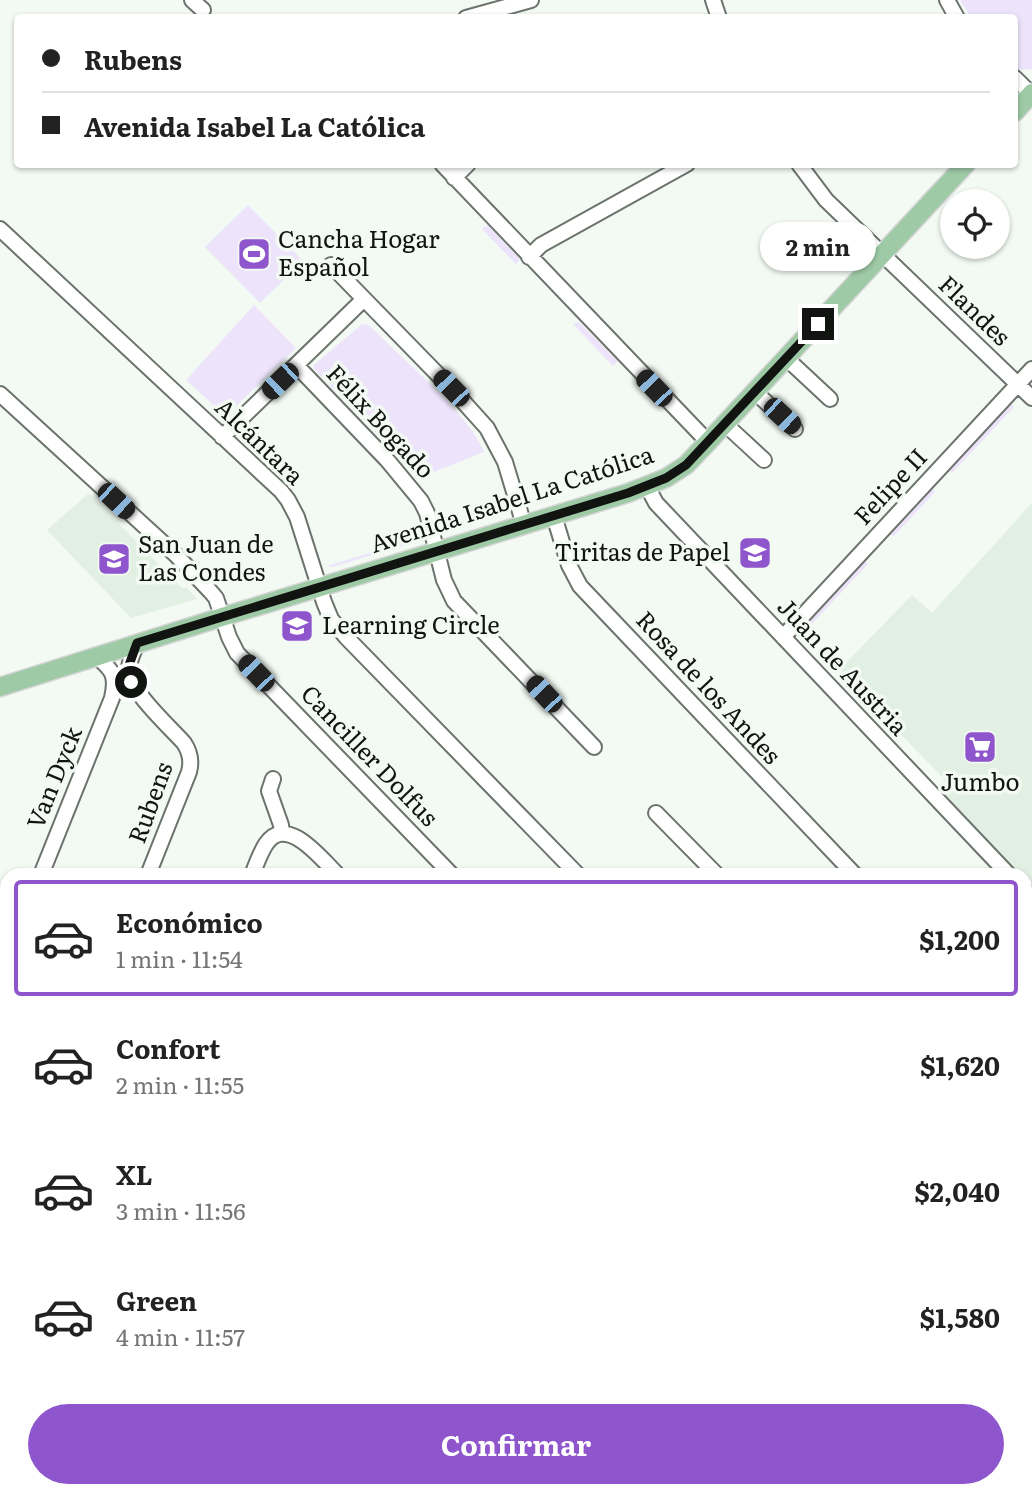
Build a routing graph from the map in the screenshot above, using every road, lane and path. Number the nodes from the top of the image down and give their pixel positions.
1 (531, 0) edge
2 (481, 14) edge
3 (1018, 81) edge
4 (1032, 94) edge
5 (1018, 109) edge
6 (445, 168) edge
7 (464, 168) edge
8 (680, 168) edge
9 (802, 168) edge
10 (962, 168) edge
11 (454, 178) junction
12 (0, 229) edge
13 (882, 255) junction
14 (529, 257) junction
15 (331, 265) dead end
16 (364, 299) junction
17 (786, 358) junction
18 (296, 365) junction
19 (1032, 369) edge
20 (1018, 384) junction
21 (755, 392) junction
22 (0, 394) edge
23 (1032, 398) edge
24 (830, 399) dead end
25 (725, 424) junction
26 (795, 429) dead end
27 (222, 437) junction
28 (708, 442) junction
29 (764, 460) dead end
30 (647, 486) junction
31 (554, 516) junction
32 (524, 525) junction
33 (436, 552) junction
34 (319, 587) junction
35 (222, 617) junction
36 (783, 637) junction
37 (137, 643) junction
38 (96, 656) junction
39 (0, 687) edge
40 (136, 691) junction
41 (112, 698) junction
42 (594, 747) dead end
43 (273, 779) dead end
44 (656, 813) dead end
45 (282, 833) junction
46 (44, 868) edge
47 (151, 868) edge
48 (255, 868) edge
49 (331, 868) edge
50 (445, 868) edge
51 (571, 868) edge
52 (710, 868) edge
53 (848, 868) edge
54 (1002, 868) edge

1 - 2 street
3 - 4 street
4 - 5 main road
6 - 11 street
7 - 11 street
8 - 14 street
9 - 13 street, Flandes
10 - 13 main road, Avenida Isabel La Católica
11 - 14 street
12 - 27 street, Alcántara
13 - 17 main road, Avenida Isabel La Católica
13 - 20 street, Flandes
14 - 28 street
15 - 16 street
16 - 18 street
16 - 32 street
17 - 21 main road, Avenida Isabel La Católica
17 - 24 street
18 - 27 street
18 - 33 street, Félix Bogado
19 - 20 street, Felipe II
20 - 23 street, Flandes
20 - 36 street, Felipe II
21 - 25 main road, Avenida Isabel La Católica
21 - 26 street
22 - 35 street, Canciller Dolfus
25 - 28 main road, Avenida Isabel La Católica
25 - 29 street
27 - 34 street, Alcántara
28 - 30 main road, Avenida Isabel La Católica
30 - 31 main road, Avenida Isabel La Católica
30 - 36 street, Juan de Austria
31 - 32 main road, Avenida Isabel La Católica
31 - 53 street, Rosa de los Andes
32 - 33 main road, Avenida Isabel La Católica
33 - 34 main road, Avenida Isabel La Católica
33 - 42 street, Félix Bogado
34 - 35 main road, Avenida Isabel La Católica
34 - 51 street, Alcántara
35 - 37 main road, Avenida Isabel La Católica
35 - 50 street, Canciller Dolfus
36 - 54 street, Juan de Austria
37 - 38 main road, Avenida Isabel La Católica
37 - 40 street
38 - 39 main road, Avenida Isabel La Católica
38 - 41 street
40 - 41 street
40 - 47 street, Rubens
41 - 46 street, Van Dyck
43 - 45 street
44 - 52 street
45 - 48 street
45 - 49 street

